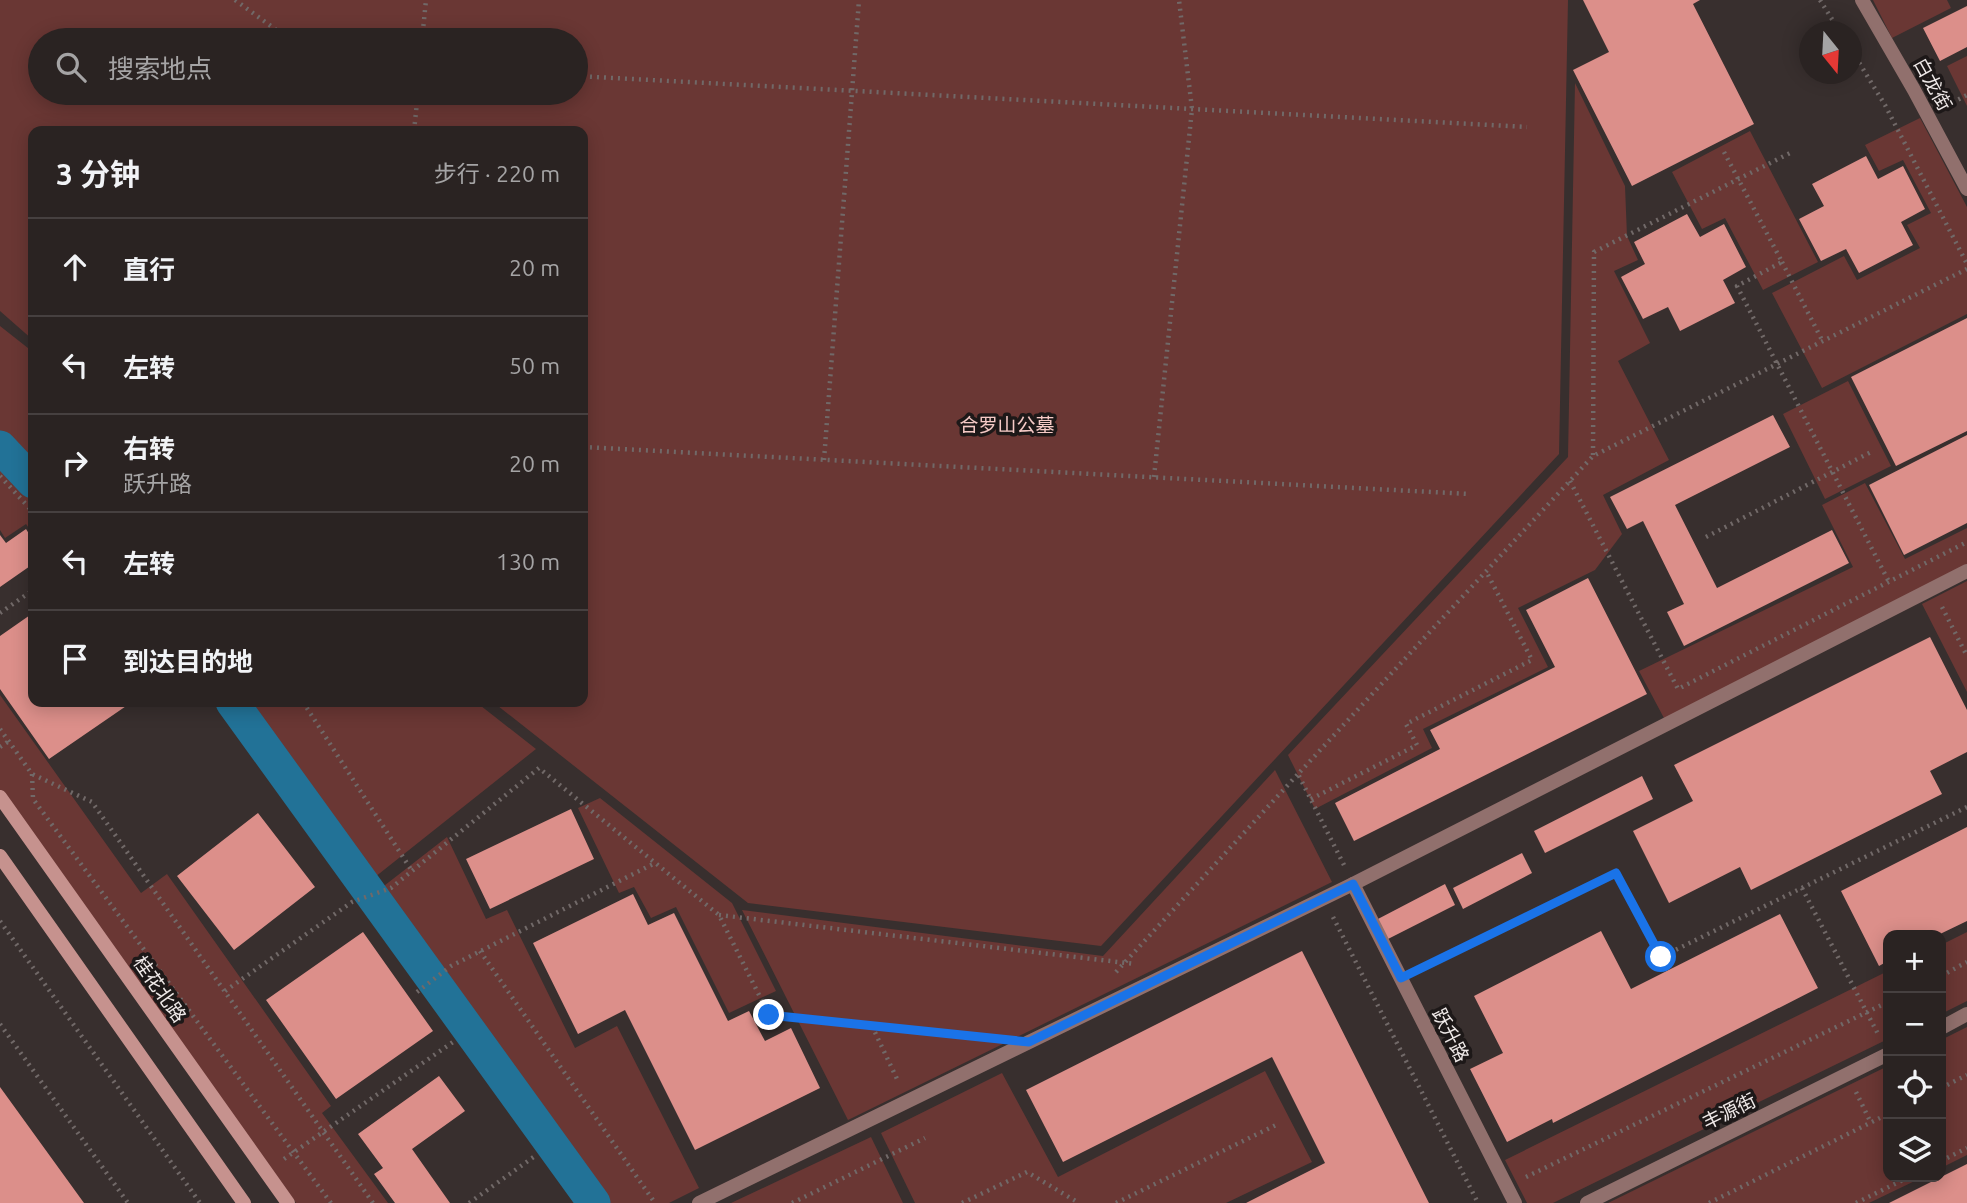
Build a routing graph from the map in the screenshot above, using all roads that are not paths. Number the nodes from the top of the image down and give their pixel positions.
1 (1862, 0) edge
2 (1967, 189) edge
3 (1967, 570) edge
4 (0, 797) edge
5 (0, 856) edge
6 (1353, 884) junction
7 (1967, 1014) edge
8 (1946, 1024) edge
9 (1883, 1050) edge
10 (244, 1203) edge
11 (288, 1203) edge
12 (699, 1203) edge
13 (1515, 1203) edge
14 (1587, 1203) edge

1 - 2 street, 白龙街
3 - 6 street
4 - 11 main road, 桂花北路
5 - 10 main road
6 - 12 street
6 - 13 street, 跃升路
7 - 8 street
9 - 14 street, 丰源街

